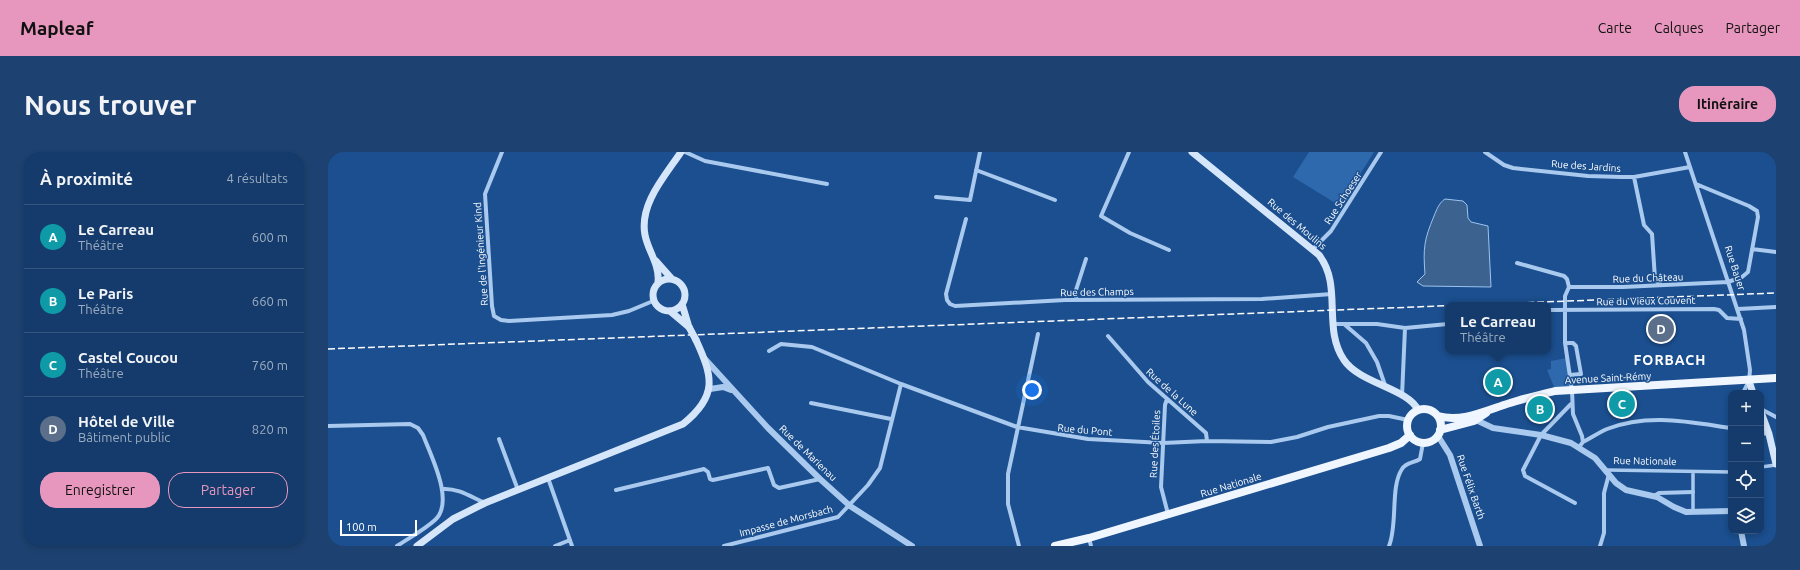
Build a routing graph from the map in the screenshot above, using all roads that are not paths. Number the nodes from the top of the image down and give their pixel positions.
1 (502, 152) edge
2 (681, 152) edge
3 (685, 152) edge
4 (980, 152) edge
5 (1129, 152) edge
6 (1192, 152) edge
7 (1381, 152) edge
8 (1485, 152) edge
9 (1685, 152) edge
10 (1690, 166) junction
11 (976, 170) junction
12 (1634, 177) junction
13 (827, 184) dead end
14 (1696, 184) junction
15 (936, 197) dead end
16 (1055, 200) dead end
17 (966, 219) dead end
18 (1313, 249) junction
19 (1752, 249) junction
20 (1169, 250) dead end
21 (1776, 252) edge
22 (1086, 259) dead end
23 (654, 260) junction
24 (1517, 263) dead end
25 (672, 279) junction
26 (658, 282) junction
27 (1728, 282) junction
28 (1661, 285) junction
29 (1569, 287) junction
30 (1332, 294) junction
31 (1076, 300) junction
32 (653, 301) junction
33 (682, 304) junction
34 (1776, 307) edge
35 (1738, 309) junction
36 (1551, 310) edge
37 (1566, 310) junction
38 (670, 312) junction
39 (1741, 319) junction
40 (1333, 324) junction
41 (1344, 324) junction
42 (1445, 324) edge
43 (689, 327) junction
44 (1405, 328) junction
45 (1038, 334) dead end
46 (1108, 336) dead end
47 (1565, 343) junction
48 (769, 352) dead end
49 (704, 358) junction
50 (1570, 375) junction
51 (1776, 378) edge
52 (1749, 381) junction
53 (901, 384) junction
54 (1386, 388) junction
55 (710, 389) junction
56 (733, 390) junction
57 (1572, 390) junction
58 (1744, 390) edge
59 (1752, 390) edge
60 (1402, 396) junction
61 (1168, 399) junction
62 (811, 403) dead end
63 (1572, 404) junction
64 (1491, 409) junction
65 (1418, 410) junction
66 (1764, 411) edge
67 (1438, 416) junction
68 (1776, 417) edge
69 (1764, 419) edge
70 (891, 420) junction
71 (1408, 420) junction
72 (1476, 420) junction
73 (328, 426) edge
74 (1018, 427) junction
75 (1728, 428) edge
76 (1439, 433) junction
77 (1764, 433) edge
78 (1769, 434) junction
79 (1410, 435) junction
80 (1541, 436) junction
81 (499, 439) dead end
82 (1207, 441) junction
83 (1164, 443) junction
84 (1423, 443) junction
85 (1581, 445) junction
86 (1776, 464) edge
87 (1764, 466) edge
88 (1608, 472) junction
89 (1693, 472) junction
90 (1728, 472) edge
91 (548, 478) junction
92 (820, 479) junction
93 (1616, 483) junction
94 (1607, 487) junction
95 (442, 489) junction
96 (518, 490) junction
97 (616, 490) dead end
98 (1693, 492) junction
99 (1654, 496) junction
100 (485, 503) junction
101 (1575, 503) dead end
102 (850, 506) junction
103 (1728, 511) edge
104 (1693, 512) junction
105 (1168, 514) junction
106 (1742, 534) edge
107 (570, 540) junction
108 (1090, 542) edge
109 (397, 546) edge
110 (417, 546) edge
111 (555, 546) edge
112 (572, 546) edge
113 (724, 546) edge
114 (912, 546) edge
115 (1018, 546) edge
116 (1055, 546) edge
117 (1389, 546) edge
118 (1480, 546) edge
119 (1600, 546) edge
120 (1744, 546) edge

1 - 32 street, Rue de l'Ingénieur Kind
2 - 23 main road
3 - 13 street
4 - 11 street
5 - 20 street
6 - 18 main road, Rue des Moulins
7 - 18 street, Rue Schoeser
8 - 12 street, Rue des Jardins
9 - 10 street, Rue Bauer
10 - 12 street, Rue des Jardins
10 - 14 street, Rue Bauer
11 - 15 street
11 - 16 street
12 - 28 street
14 - 19 street
14 - 27 street, Rue Bauer
17 - 31 street, Rue des Champs
18 - 30 main road, Rue des Moulins
19 - 21 street
19 - 27 street
22 - 31 street, Rue des Champs
23 - 25 main road
23 - 26 main road
24 - 29 street
25 - 26 main road
25 - 33 main road
26 - 32 main road
27 - 28 street, Rue du Château
27 - 35 street, Rue Bauer
28 - 29 street, Rue du Château
29 - 37 street
30 - 31 street, Rue des Champs
30 - 40 main road, Rue des Moulins
32 - 38 main road
33 - 38 main road
33 - 43 main road
34 - 35 street
35 - 39 street, Rue Bauer
36 - 37 street, Rue du Vieux Couvent
37 - 39 street, Rue du Vieux Couvent
37 - 47 street
38 - 43 main road
39 - 52 street, Rue Bauer
40 - 41 street
40 - 54 main road, Rue des Moulins
41 - 44 street
41 - 54 street
42 - 44 street
43 - 49 main road, bridge
44 - 60 street
45 - 74 street
46 - 61 street, Rue de la Lune
47 - 50 street
47 - 50 street
48 - 53 street, Rue du Pont
49 - 55 main road
49 - 56 street, Rue de Marienau
50 - 57 street
51 - 52 main road, Avenue Saint-Rémy
52 - 57 main road, Avenue Saint-Rémy
52 - 58 street
52 - 59 main road, Rue Bauer
53 - 70 street
53 - 74 street, Rue du Pont
54 - 60 main road, Rue des Moulins
55 - 56 street
55 - 91 main road
56 - 92 street, Rue de Marienau
57 - 63 street
57 - 64 main road, Avenue Saint-Rémy
60 - 65 main road, Rue des Moulins
61 - 82 street, Rue de la Lune
61 - 83 street, Rue des Étoiles
62 - 70 street
63 - 80 street
63 - 85 street
64 - 67 main road, Avenue Saint-Rémy
64 - 72 main road, Avenue Saint-Rémy
65 - 67 main road
65 - 71 main road
66 - 68 street
67 - 76 main road
69 - 78 main road
70 - 102 street
71 - 79 main road
71 - 82 street, Rue du Pont
72 - 76 main road, Avenue Saint-Rémy
72 - 80 street, Rue Nationale
73 - 95 street
74 - 83 street, Rue du Pont
74 - 115 street
75 - 85 street
76 - 84 main road
76 - 118 street, Rue Félix Barth
77 - 78 street
78 - 86 main road
79 - 84 main road
79 - 105 main road, Rue Nationale
80 - 85 street, Rue Nationale
80 - 101 street
81 - 96 street
82 - 83 street, Rue du Pont
83 - 105 street, Rue des Étoiles
84 - 117 street
85 - 88 street, Rue Nationale
86 - 87 street
88 - 89 street, Rue Nationale
88 - 93 street
88 - 94 street
89 - 90 street, Rue Nationale
89 - 98 street
91 - 96 main road
91 - 107 street
92 - 97 street
92 - 102 street, Rue de Marienau
93 - 94 street
93 - 99 street
94 - 119 street
95 - 100 street
95 - 109 street
96 - 100 main road
98 - 99 street
98 - 104 street
99 - 104 street
100 - 110 main road
102 - 113 street, Impasse de Morsbach
102 - 114 street, Rue de Marienau
103 - 104 street
105 - 108 main road, Rue Nationale
106 - 120 street
107 - 111 street
107 - 112 street
108 - 116 main road, Rue Nationale

